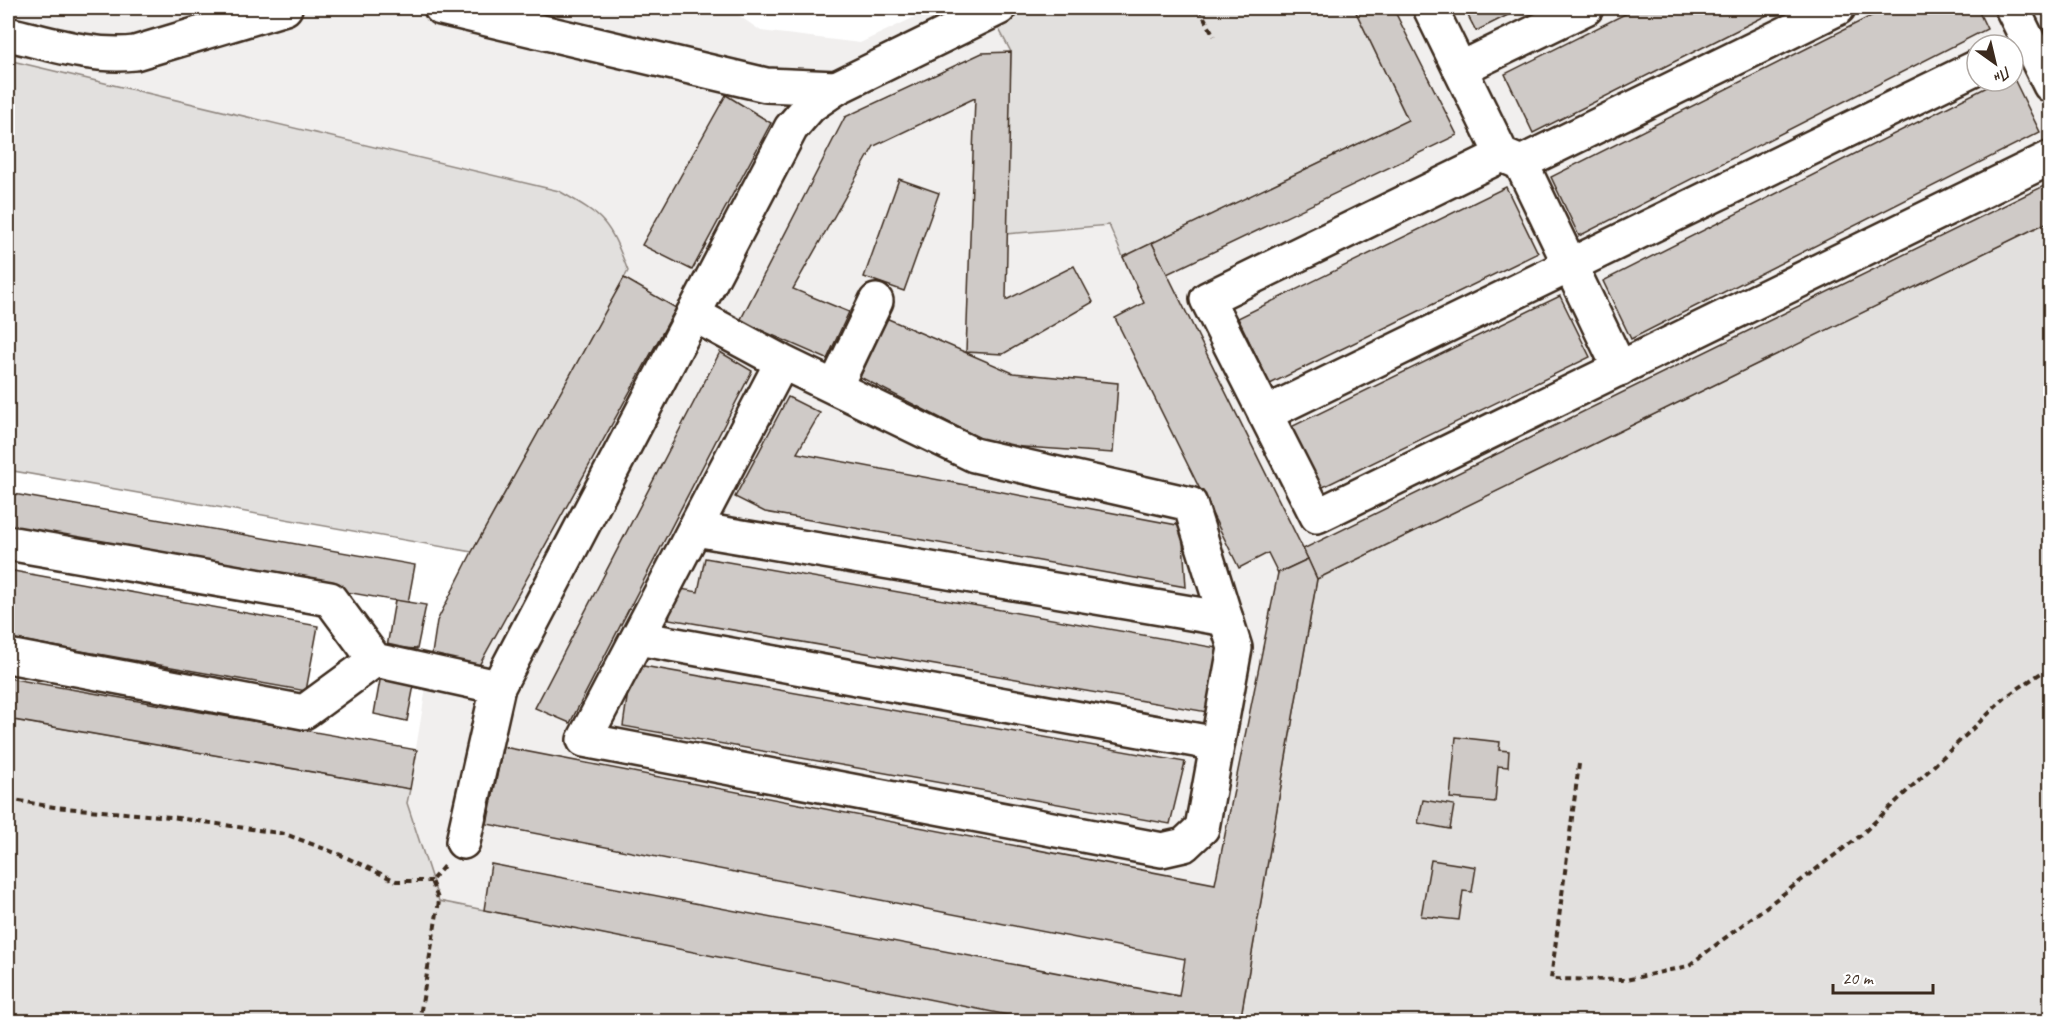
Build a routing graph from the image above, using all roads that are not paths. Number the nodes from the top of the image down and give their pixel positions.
1 (285, 8) edge
2 (441, 8) edge
3 (999, 8) edge
4 (1430, 8) edge
5 (1586, 8) edge
6 (1838, 8) edge
7 (2012, 8) edge
8 (8, 34) edge
9 (2031, 40) edge
10 (1460, 69) junction
11 (1965, 73) edge
12 (2050, 85) edge
13 (836, 88) junction
14 (2050, 158) edge
15 (1512, 159) junction
16 (1570, 265) junction
17 (876, 301) dead end
18 (693, 314) junction
19 (782, 362) junction
20 (1620, 369) junction
21 (835, 387) junction
22 (1265, 414) junction
23 (695, 529) junction
24 (8, 543) edge
25 (1226, 619) junction
26 (638, 638) junction
27 (8, 656) edge
28 (375, 660) junction
29 (498, 687) junction
30 (1217, 744) junction
31 (463, 842) road end

1 - 8 lane
2 - 13 lane
3 - 13 lane
4 - 10 lane
5 - 10 lane
6 - 15 lane
7 - 9 lane
9 - 12 lane
10 - 15 lane
11 - 16 lane
13 - 18 lane
14 - 20 lane
15 - 16 lane
15 - 22 lane
16 - 20 lane
16 - 22 lane
17 - 21 lane
18 - 19 lane
18 - 29 lane
19 - 21 lane
19 - 23 lane
20 - 22 lane
21 - 25 lane
23 - 25 lane
23 - 26 lane
24 - 28 lane
25 - 30 lane
26 - 30 lane
26 - 30 lane
27 - 28 lane
28 - 29 lane
29 - 31 lane

